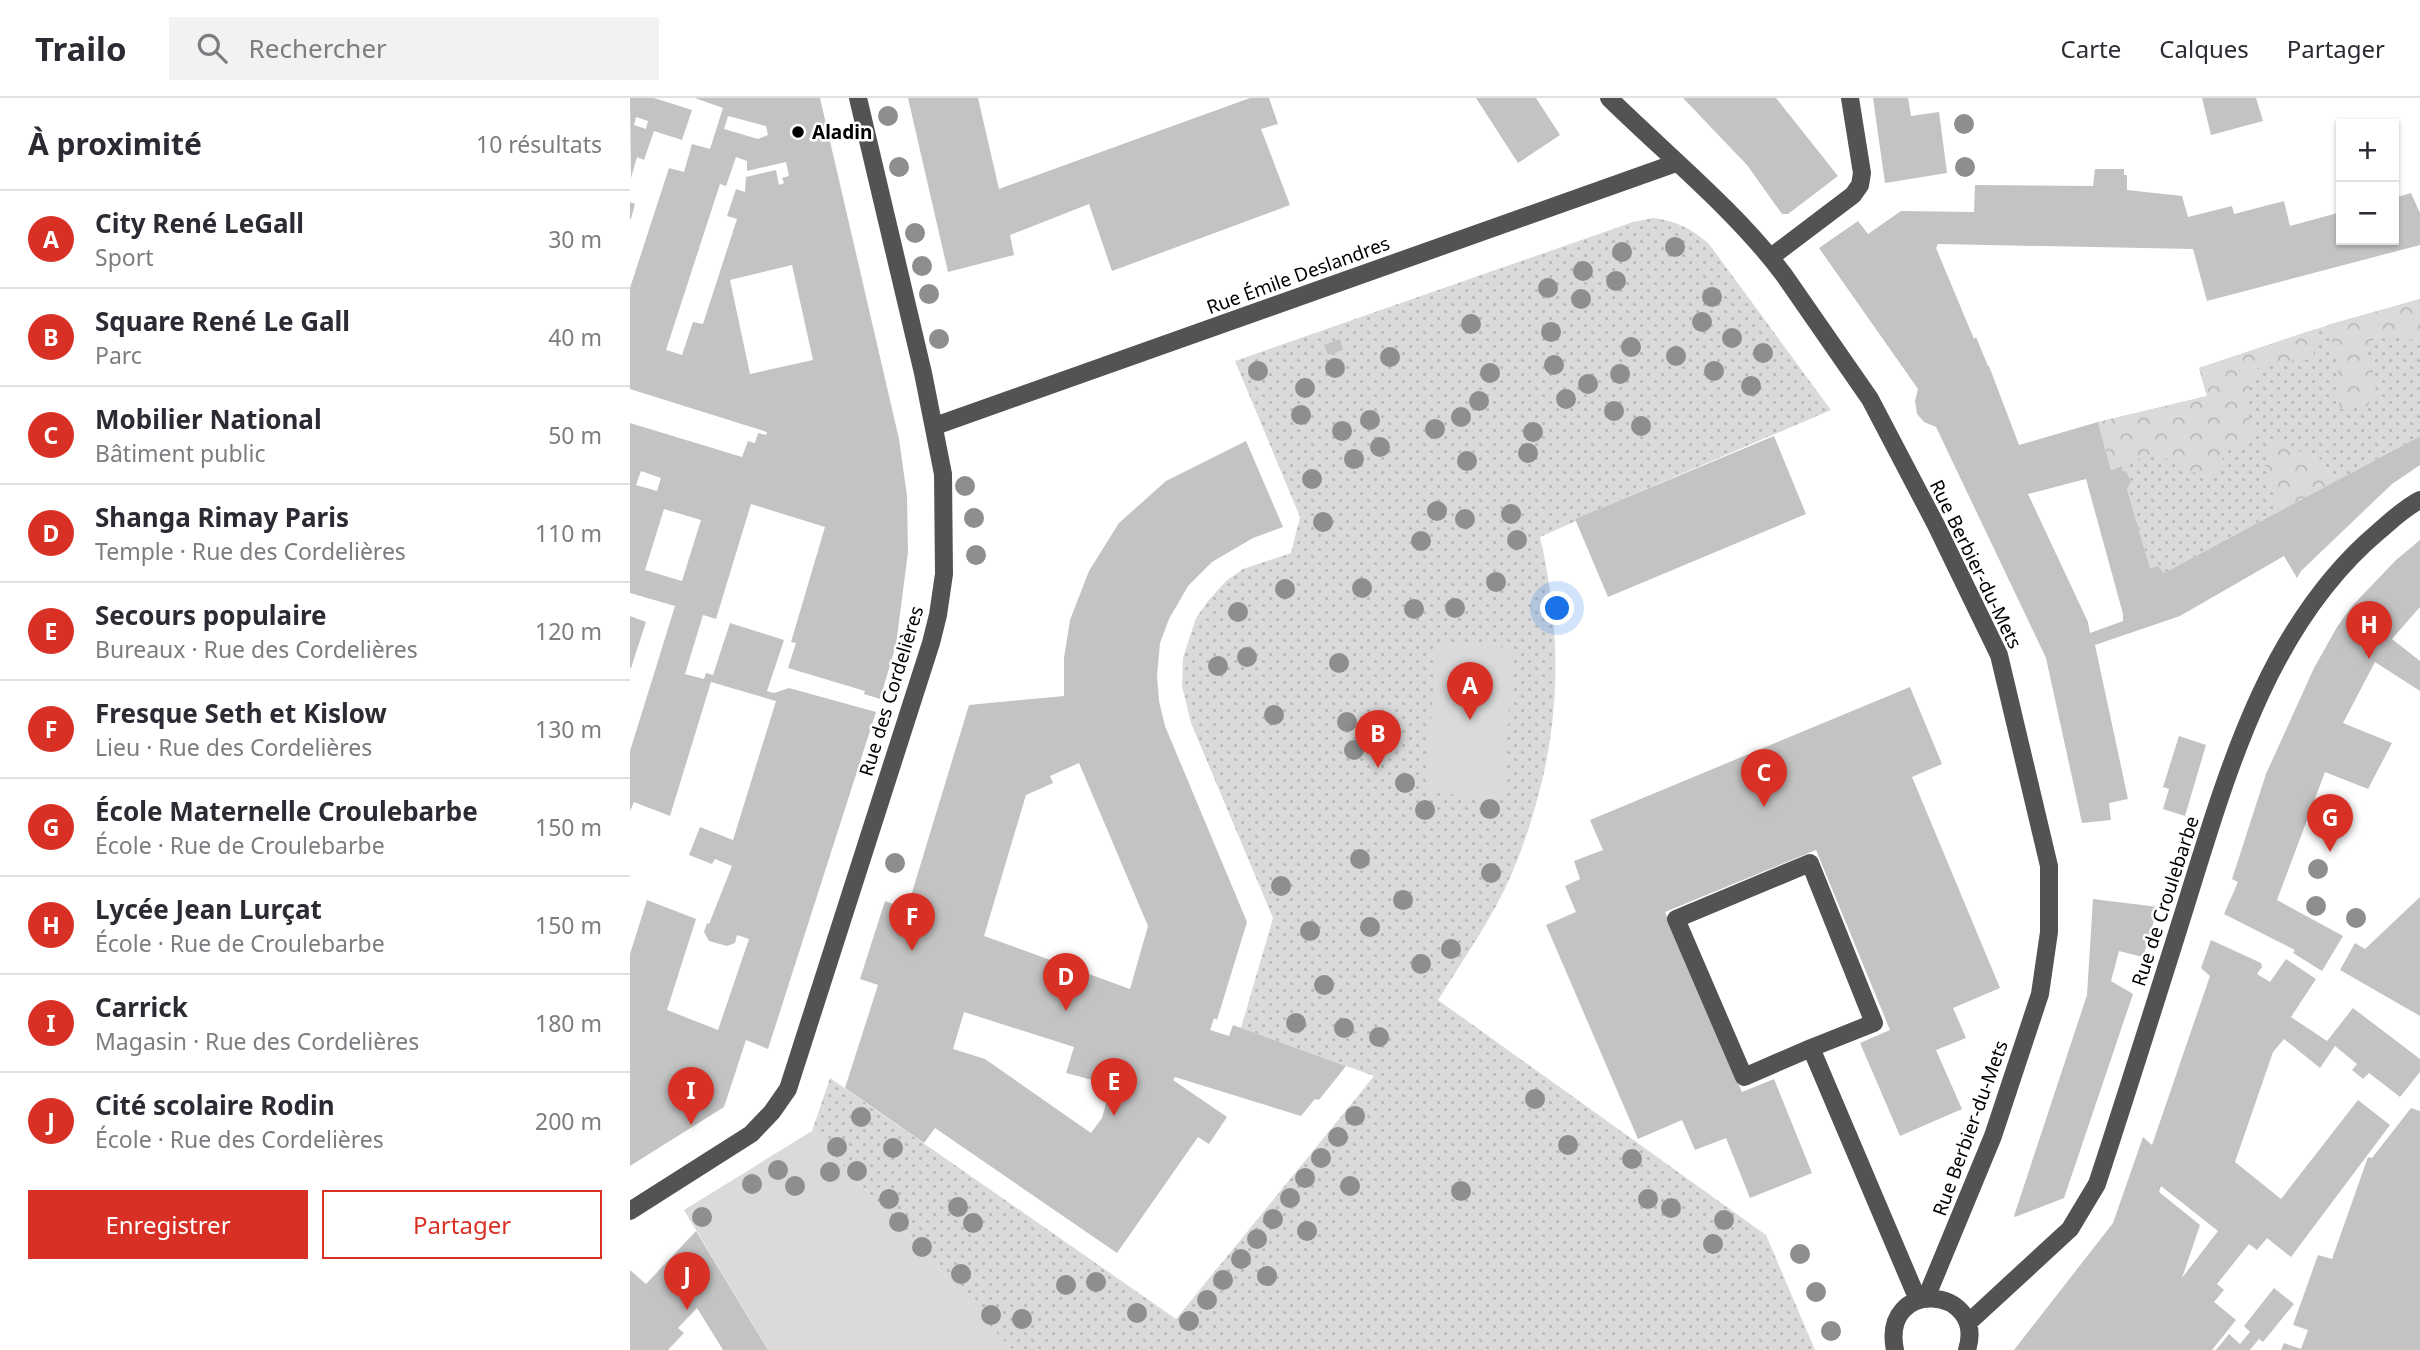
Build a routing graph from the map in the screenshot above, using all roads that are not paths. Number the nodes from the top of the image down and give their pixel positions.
1 (858, 98) edge
2 (1609, 98) edge
3 (1850, 98) edge
4 (1676, 163) junction
5 (1771, 257) junction
6 (935, 426) junction
7 (2420, 500) edge
8 (1811, 1048) junction
9 (630, 1211) edge
10 (1922, 1299) junction
11 (1968, 1323) junction
12 (1895, 1350) edge
13 (1967, 1350) edge

1 - 6 street, Rue des Cordelières
2 - 4 street, Rue Berbier-du-Mets
3 - 5 street
4 - 5 street, Rue Berbier-du-Mets
4 - 6 street, Rue Émile Deslandres
5 - 10 street, Rue Berbier-du-Mets
6 - 9 street, Rue des Cordelières
7 - 11 street, Rue de Croulebarbe
8 - 8 street
8 - 10 street
10 - 11 street
10 - 12 street
11 - 13 street

